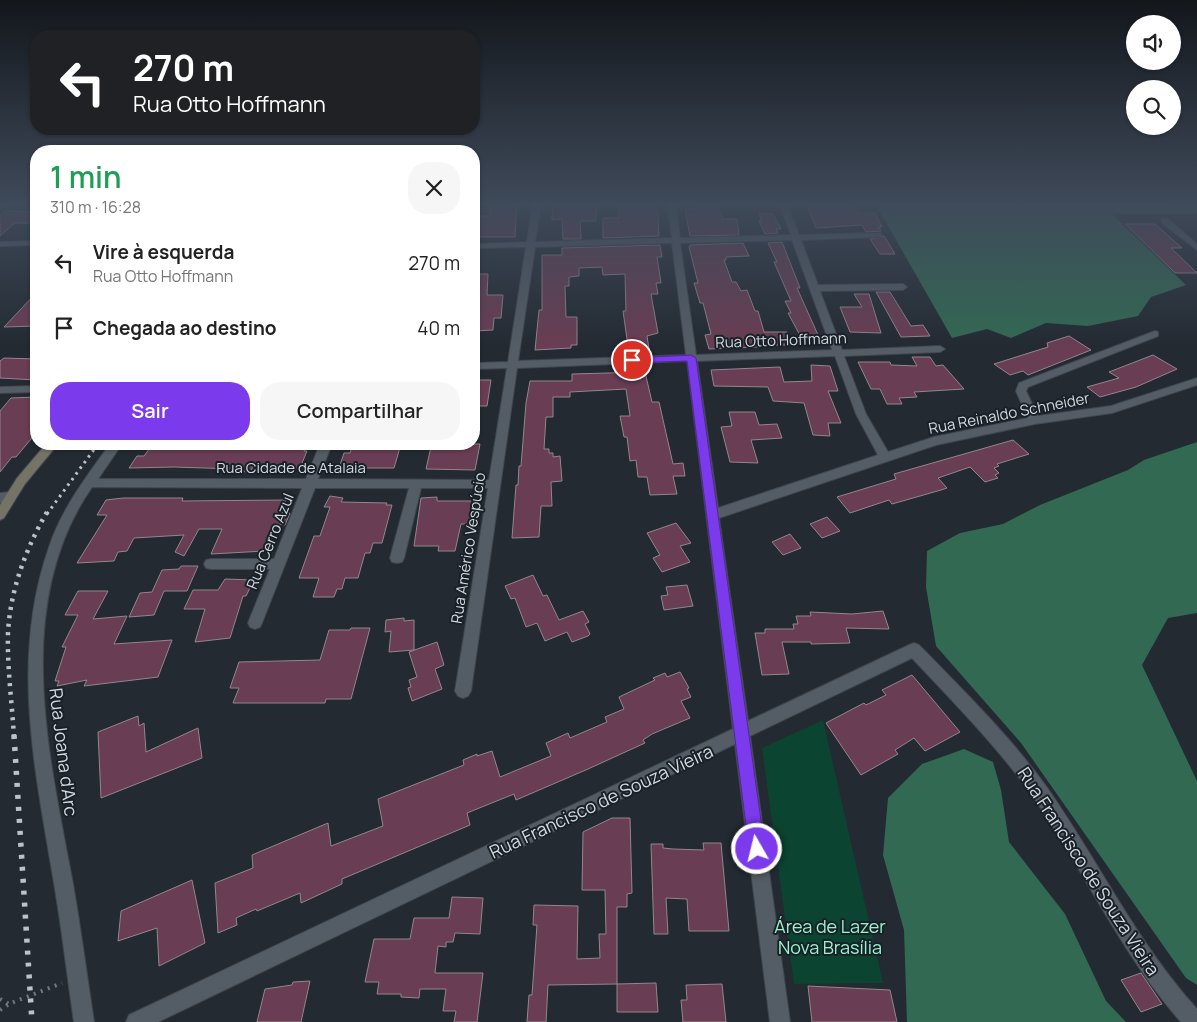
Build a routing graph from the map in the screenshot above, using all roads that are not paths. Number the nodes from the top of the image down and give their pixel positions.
1 (530, 251) edge
2 (677, 251) edge
3 (801, 251) edge
4 (904, 287) dead end
5 (814, 288) junction
6 (1154, 334) dead end
7 (940, 349) dead end
8 (838, 353) junction
9 (691, 358) junction
10 (512, 365) junction
11 (480, 366) edge
12 (1197, 381) edge
13 (30, 389) edge
14 (0, 390) edge
15 (1035, 420) junction
16 (47, 450) edge
17 (112, 450) edge
18 (324, 450) edge
19 (884, 456) junction
20 (87, 483) junction
21 (310, 484) junction
22 (416, 484) junction
23 (494, 484) junction
24 (5, 497) edge
25 (713, 514) junction
26 (0, 515) edge
27 (397, 558) dead end
28 (211, 564) dead end
29 (278, 564) junction
30 (255, 623) dead end
31 (463, 691) dead end
32 (742, 734) junction
33 (84, 1022) edge
34 (136, 1022) edge
35 (780, 1022) edge
36 (1195, 1022) edge

1 - 10 street, Rua Américo Vespúcio
2 - 9 street
3 - 5 street
4 - 5 street
5 - 8 street
6 - 15 street
7 - 8 street, Rua Otto Hoffmann
8 - 9 street, Rua Otto Hoffmann
8 - 19 street
9 - 10 street, Rua Otto Hoffmann
9 - 25 street
10 - 11 street, Rua Otto Hoffmann
10 - 23 street, Rua Américo Vespúcio
12 - 15 street, Rua Reinaldo Schneider
13 - 14 street
15 - 19 street, Rua Reinaldo Schneider
16 - 24 main road
17 - 20 street, Rua Joana d'Arc
18 - 21 street, Rua Cerro Azul
19 - 25 street, Rua Reinaldo Schneider
20 - 21 street, Rua Cidade de Atalaia
20 - 33 street, Rua Joana d'Arc
21 - 22 street, Rua Cidade de Atalaia
21 - 29 street, Rua Cerro Azul
22 - 23 street, Rua Cidade de Atalaia
22 - 27 street
23 - 31 street, Rua Américo Vespúcio
24 - 26 main road
25 - 32 street
28 - 29 street
29 - 30 street, Rua Cerro Azul
32 - 34 street, Rua Francisco de Souza Vieira
32 - 35 street
32 - 36 street, Rua Francisco de Souza Vieira

